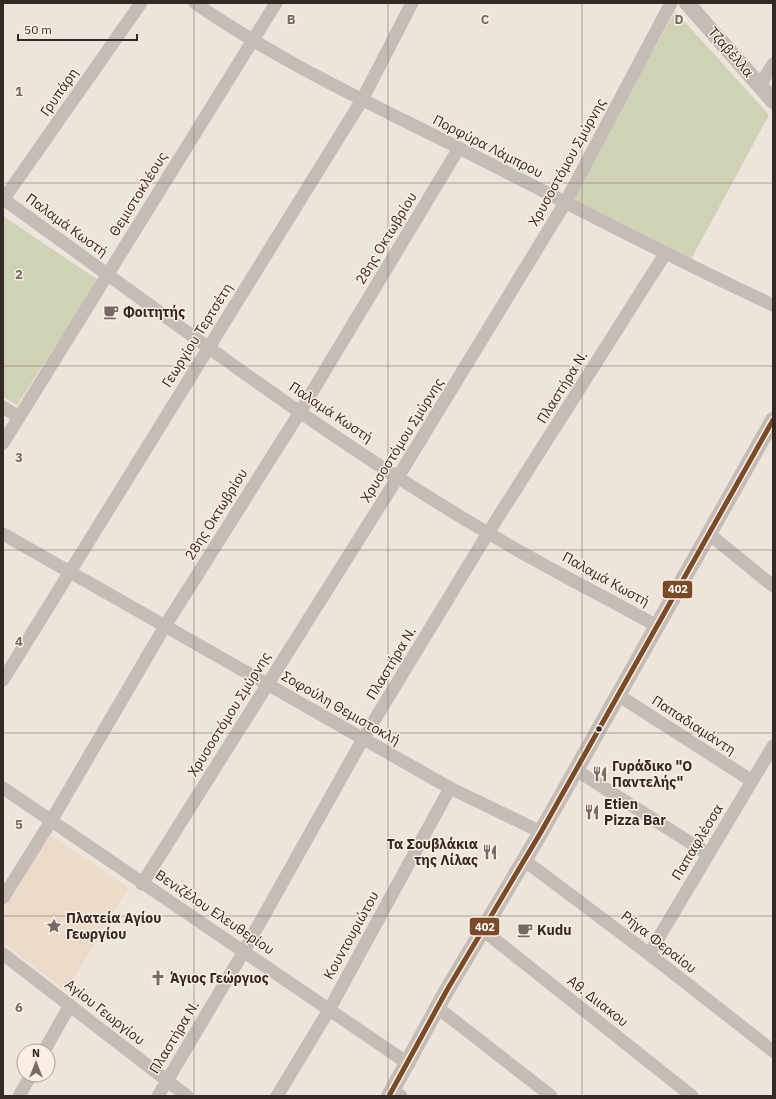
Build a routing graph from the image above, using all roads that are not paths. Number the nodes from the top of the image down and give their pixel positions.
1 (141, 3) edge
2 (195, 3) edge
3 (276, 3) edge
4 (412, 3) edge
5 (671, 3) edge
6 (687, 3) edge
7 (252, 41) junction
8 (773, 64) edge
9 (760, 85) junction
10 (362, 100) junction
11 (773, 101) edge
12 (459, 148) junction
13 (3, 200) edge
14 (565, 203) junction
15 (665, 254) junction
16 (107, 274) junction
17 (773, 305) edge
18 (208, 346) junction
19 (3, 407) edge
20 (300, 412) junction
21 (19, 417) junction
22 (773, 420) edge
23 (3, 442) edge
24 (398, 477) junction
25 (488, 533) junction
26 (3, 534) edge
27 (709, 534) junction
28 (70, 572) junction
29 (773, 586) edge
30 (165, 626) junction
31 (657, 626) junction
32 (3, 680) edge
33 (267, 684) junction
34 (618, 695) junction
35 (363, 740) junction
36 (773, 746) edge
37 (576, 770) junction
38 (752, 781) junction
39 (3, 788) edge
40 (450, 788) junction
41 (51, 821) junction
42 (541, 832) junction
43 (708, 854) junction
44 (524, 860) junction
45 (142, 884) junction
46 (3, 898) edge
47 (484, 931) junction
48 (244, 950) junction
49 (3, 954) edge
50 (649, 954) junction
51 (70, 1005) junction
52 (438, 1008) junction
53 (329, 1010) junction
54 (49, 1043) edge
55 (773, 1051) edge
56 (409, 1064) junction
57 (167, 1080) junction
58 (26, 1083) edge
59 (394, 1094) edge
60 (19, 1096) edge
61 (158, 1096) edge
62 (187, 1096) edge
63 (277, 1096) edge
64 (551, 1096) edge
65 (692, 1096) edge

1 - 13 street, Γρυπάρη
2 - 7 street, Πορφύρα Λάμπρου
3 - 7 street, Θεμιστοκλέους
4 - 10 street, Γεωργίου Τερτσέτη
5 - 14 street, Χρυσοστόμου Σμύρνης
6 - 9 street, Τζαβέλλα
7 - 10 street, Πορφύρα Λάμπρου
7 - 16 street, Θεμιστοκλέους
8 - 9 street
9 - 11 street, Τζαβέλλα
10 - 12 street, Πορφύρα Λάμπρου
10 - 18 street, Γεωργίου Τερτσέτη
12 - 14 street, Πορφύρα Λάμπρου
12 - 20 street, 28ης Οκτωβρίου
13 - 16 street, Παλαμά Κωστή
14 - 15 street, Πορφύρα Λάμπρου
14 - 24 street, Χρυσοστόμου Σμύρνης
15 - 17 street, Πορφύρα Λάμπρου
15 - 25 street, Πλαστήρα Ν.
16 - 18 street, Παλαμά Κωστή
16 - 21 street, Θεμιστοκλέους
18 - 20 street, Παλαμά Κωστή
18 - 28 street, Γεωργίου Τερτσέτη
19 - 21 street
20 - 24 street, Παλαμά Κωστή
20 - 30 street, 28ης Οκτωβρίου
21 - 23 street, Θεμιστοκλέους
22 - 27 street
24 - 25 street, Παλαμά Κωστή
24 - 33 street, Χρυσοστόμου Σμύρνης
25 - 31 street, Παλαμά Κωστή
25 - 35 street, Πλαστήρα Ν.
26 - 28 street, Σοφούλη Θεμιστοκλή
27 - 29 street
27 - 31 street
28 - 30 street, Σοφούλη Θεμιστοκλή
28 - 32 street, Γεωργίου Τερτσέτη
30 - 33 street, Σοφούλη Θεμιστοκλή
30 - 41 street, 28ης Οκτωβρίου
31 - 34 street
33 - 35 street, Σοφούλη Θεμιστοκλή
33 - 45 street, Χρυσοστόμου Σμύρνης
34 - 37 street
34 - 38 street, Παπαδιαμάντη
35 - 40 street, Σοφούλη Θεμιστοκλή
35 - 48 street, Πλαστήρα Ν.
36 - 38 street, Παπαφλέσσα
37 - 42 street
37 - 43 street
38 - 43 street, Παπαφλέσσα
39 - 41 street, Βενιζέλου Ελευθερίου
40 - 42 street, Σοφούλη Θεμιστοκλή
40 - 53 street, Κουντουριώτου
41 - 45 street, Βενιζέλου Ελευθερίου
41 - 46 street, 28ης Οκτωβρίου
42 - 44 street
43 - 50 street, Παπαφλέσσα
44 - 47 street
44 - 50 street, Ρήγα Φεραίου
45 - 48 street, Βενιζέλου Ελευθερίου
47 - 52 street
47 - 65 street, Αθ. Διιακου
48 - 53 street, Βενιζέλου Ελευθερίου
48 - 57 street, Πλαστήρα Ν.
49 - 51 street, Αγίου Γεωργίου
50 - 55 street, Ρήγα Φεραίου
51 - 54 street
51 - 57 street, Αγίου Γεωργίου
52 - 56 street
52 - 64 street
53 - 56 street, Βενιζέλου Ελευθερίου
53 - 63 street, Κουντουριώτου
56 - 59 street
57 - 61 street, Πλαστήρα Ν.
57 - 62 street, Αγίου Γεωργίου
58 - 60 street

